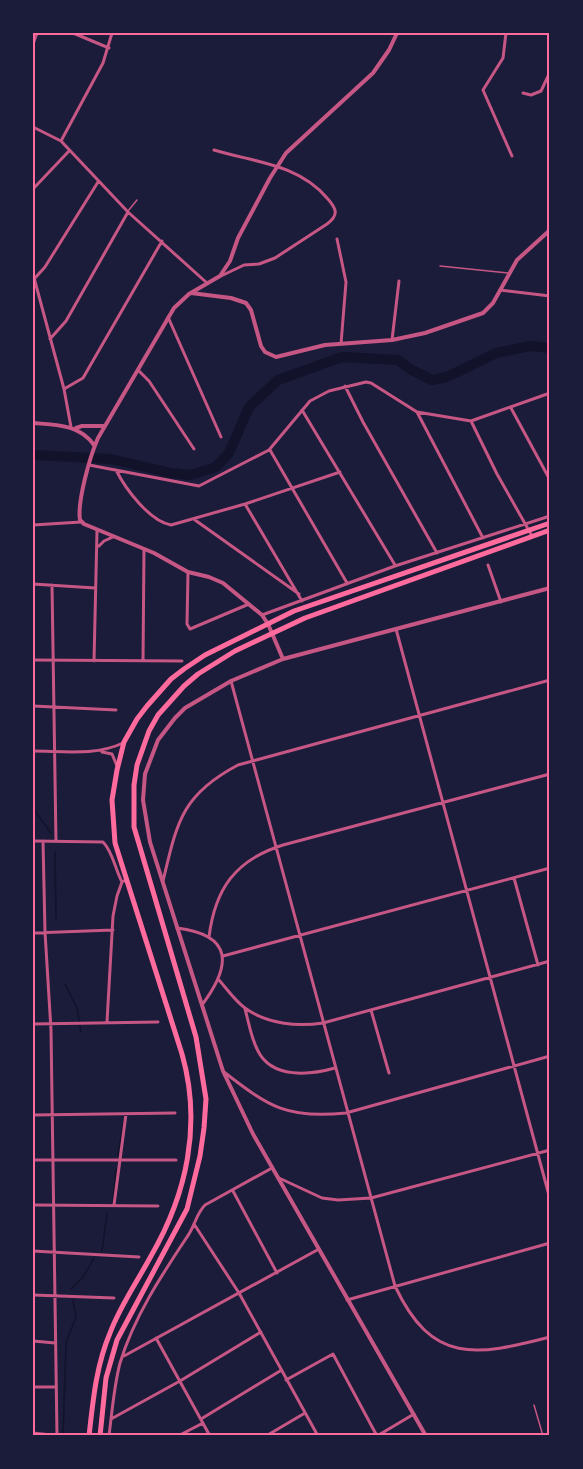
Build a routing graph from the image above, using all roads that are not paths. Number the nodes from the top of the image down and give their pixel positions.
1 (37, 33) edge
2 (73, 33) edge
3 (112, 33) edge
4 (397, 33) edge
5 (506, 33) edge
6 (33, 44) edge
7 (109, 48) junction
8 (550, 72) edge
9 (523, 93) dead end
10 (33, 127) edge
11 (61, 141) junction
12 (214, 150) dead end
13 (70, 151) junction
14 (512, 156) dead end
15 (278, 166) junction
16 (98, 182) junction
17 (33, 189) edge
18 (137, 200) dead end
19 (128, 212) junction
20 (550, 230) edge
21 (337, 239) dead end
22 (162, 241) junction
23 (440, 266) dead end
24 (509, 273) junction
25 (33, 274) edge
26 (220, 276) junction
27 (34, 279) edge
28 (399, 281) dead end
29 (207, 283) junction
30 (500, 290) junction
31 (190, 293) junction
32 (550, 296) edge
33 (168, 317) junction
34 (50, 339) junction
35 (392, 340) junction
36 (341, 344) junction
37 (138, 370) junction
38 (345, 386) junction
39 (64, 389) junction
40 (550, 393) edge
41 (511, 408) junction
42 (302, 410) junction
43 (417, 412) junction
44 (471, 421) junction
45 (33, 423) edge
46 (104, 426) junction
47 (73, 428) junction
48 (221, 437) dead end
49 (94, 447) junction
50 (194, 449) dead end
51 (269, 450) junction
52 (90, 463) junction
53 (116, 470) junction
54 (340, 472) junction
55 (550, 480) edge
56 (293, 489) junction
57 (245, 504) junction
58 (550, 516) edge
59 (194, 520) junction
60 (81, 522) junction
61 (550, 523) edge
62 (33, 525) edge
63 (529, 530) junction
64 (550, 530) edge
65 (98, 531) junction
66 (113, 537) junction
67 (483, 538) junction
68 (98, 548) junction
69 (144, 549) junction
70 (437, 552) junction
71 (488, 565) dead end
72 (396, 566) junction
73 (188, 572) junction
74 (33, 584) edge
75 (347, 584) junction
76 (52, 585) junction
77 (95, 588) junction
78 (550, 588) edge
79 (298, 594) junction
80 (302, 601) junction
81 (501, 602) junction
82 (249, 604) junction
83 (262, 615) junction
84 (268, 624) junction
85 (396, 629) junction
86 (272, 633) junction
87 (33, 660) edge
88 (54, 660) junction
89 (283, 660) junction
90 (94, 661) junction
91 (143, 661) junction
92 (182, 661) dead end
93 (550, 680) edge
94 (231, 681) junction
95 (33, 706) edge
96 (54, 708) junction
97 (116, 710) dead end
98 (419, 715) junction
99 (124, 742) junction
100 (33, 751) edge
101 (54, 751) junction
102 (98, 751) junction
103 (253, 760) junction
104 (117, 766) junction
105 (550, 774) edge
106 (443, 802) junction
107 (33, 841) edge
108 (44, 841) junction
109 (56, 841) junction
110 (277, 847) junction
111 (550, 868) edge
112 (514, 878) junction
113 (124, 881) junction
114 (163, 883) junction
115 (466, 891) junction
116 (177, 928) junction
117 (112, 930) junction
118 (33, 933) edge
119 (45, 933) junction
120 (300, 935) junction
121 (209, 937) junction
122 (223, 956) junction
123 (550, 961) edge
124 (538, 964) junction
125 (490, 977) junction
126 (219, 980) junction
127 (201, 1006) junction
128 (245, 1008) junction
129 (371, 1010) junction
130 (106, 1022) junction
131 (158, 1022) dead end
132 (49, 1023) junction
133 (323, 1023) junction
134 (33, 1024) edge
135 (550, 1056) edge
136 (514, 1066) junction
137 (335, 1068) junction
138 (223, 1071) junction
139 (390, 1073) dead end
140 (347, 1112) junction
141 (175, 1113) dead end
142 (126, 1114) junction
143 (33, 1115) edge
144 (52, 1115) junction
145 (550, 1150) edge
146 (537, 1153) junction
147 (33, 1160) edge
148 (53, 1160) junction
149 (120, 1160) junction
150 (176, 1160) dead end
151 (273, 1168) junction
152 (279, 1178) junction
153 (233, 1191) junction
154 (371, 1198) junction
155 (550, 1199) edge
156 (33, 1205) edge
157 (53, 1205) junction
158 (114, 1205) junction
159 (158, 1206) dead end
160 (194, 1224) junction
161 (550, 1243) edge
162 (319, 1249) junction
163 (33, 1251) edge
164 (54, 1252) junction
165 (139, 1257) dead end
166 (277, 1273) junction
167 (395, 1286) junction
168 (239, 1293) junction
169 (33, 1295) edge
170 (55, 1296) junction
171 (114, 1298) dead end
172 (347, 1300) junction
173 (261, 1332) junction
174 (550, 1337) edge
175 (156, 1338) junction
176 (33, 1341) edge
177 (55, 1343) junction
178 (123, 1357) junction
179 (280, 1371) junction
180 (286, 1380) junction
181 (180, 1381) junction
182 (33, 1387) edge
183 (56, 1387) junction
184 (534, 1405) dead end
185 (305, 1413) junction
186 (414, 1414) junction
187 (111, 1419) junction
188 (202, 1421) junction
189 (33, 1433) edge
190 (58, 1436) edge
191 (89, 1436) edge
192 (100, 1436) edge
193 (109, 1436) edge
194 (178, 1436) edge
195 (210, 1436) edge
196 (266, 1436) edge
197 (318, 1436) edge
198 (377, 1436) edge
199 (426, 1436) edge
200 (543, 1436) edge

1 - 6 street
2 - 7 street
3 - 7 street
4 - 15 street
5 - 14 street
7 - 11 street
8 - 9 street
10 - 11 street
11 - 13 street
12 - 15 street
13 - 16 street
13 - 17 street
15 - 26 street
15 - 26 street
16 - 19 street
16 - 27 street
18 - 19 lane
19 - 22 street
19 - 34 street
20 - 24 street
21 - 36 street
22 - 29 street
22 - 39 street
23 - 24 lane
24 - 30 street
25 - 27 street
26 - 29 street
27 - 34 street
28 - 35 street
29 - 31 street
30 - 32 street
30 - 35 street
31 - 33 street
31 - 36 street
33 - 37 street
33 - 48 street
34 - 39 street
35 - 36 street
37 - 46 street
37 - 50 street
38 - 42 street
38 - 43 street
38 - 70 street
39 - 47 street
40 - 41 street
41 - 44 street
41 - 55 street
42 - 51 street
42 - 54 street
43 - 44 street
43 - 67 street
44 - 63 street
45 - 47 street
46 - 47 street
46 - 49 street
47 - 49 street
49 - 52 street
51 - 53 street
51 - 56 street
52 - 53 street
52 - 60 street
53 - 59 street
54 - 56 street
54 - 72 street
56 - 57 street
56 - 75 street
57 - 59 street
57 - 79 street
58 - 63 street
59 - 79 street
60 - 62 street
60 - 65 street
61 - 63 main road
63 - 64 main road
63 - 67 street
63 - 84 main road
63 - 86 main road
65 - 66 street
65 - 68 street
66 - 68 street
66 - 69 street
67 - 70 street
68 - 77 street
69 - 73 street
69 - 91 street
70 - 72 street
71 - 81 street
72 - 75 street
73 - 82 street
73 - 82 street
74 - 76 street
75 - 80 street
76 - 77 street
76 - 88 street
77 - 90 street
78 - 81 street
79 - 80 street
80 - 83 street
81 - 85 street
82 - 83 street
83 - 84 street
84 - 86 street
84 - 99 main road
85 - 89 street
85 - 98 street
86 - 89 street
86 - 192 main road
87 - 88 street
88 - 90 street
88 - 96 street
89 - 94 street
90 - 91 street
91 - 92 street
93 - 98 street
94 - 103 street
94 - 114 street
95 - 96 street
96 - 97 street
96 - 101 street
98 - 103 street
98 - 106 street
99 - 102 street
99 - 104 main road
100 - 101 street
101 - 102 street
101 - 109 street
102 - 104 street
103 - 110 street
103 - 114 street
104 - 113 main road
105 - 106 street
106 - 110 street
106 - 115 street
107 - 108 street
108 - 109 street
108 - 119 street
109 - 113 street
110 - 120 street
110 - 121 street
111 - 112 street
112 - 115 street
112 - 124 street
113 - 117 street
113 - 191 main road
114 - 116 street
115 - 120 street
115 - 125 street
116 - 121 street
116 - 127 street
117 - 119 street
117 - 130 street
118 - 119 street
119 - 132 street
120 - 122 street
120 - 133 street
121 - 122 street
122 - 126 street
123 - 124 street
124 - 125 street
125 - 129 street
125 - 136 street
126 - 127 street
126 - 128 street
127 - 138 street
128 - 133 street
128 - 137 street
129 - 133 street
129 - 139 street
130 - 131 street
130 - 132 street
132 - 134 street
132 - 144 street
133 - 137 street
135 - 136 street
136 - 140 street
136 - 146 street
137 - 140 street
138 - 140 street
138 - 151 street
140 - 154 street
141 - 142 street
142 - 144 street
142 - 149 street
143 - 144 street
144 - 148 street
145 - 146 street
146 - 154 street
146 - 155 street
147 - 148 street
148 - 149 street
148 - 157 street
149 - 150 street
149 - 158 street
151 - 152 street
151 - 153 street
152 - 154 street
152 - 162 street
153 - 160 street
153 - 166 street
154 - 167 street
156 - 157 street
157 - 158 street
157 - 164 street
158 - 159 street
160 - 168 street
160 - 178 street
161 - 167 street
162 - 166 street
162 - 172 street
163 - 164 street
164 - 165 street
164 - 170 street
166 - 168 street
167 - 172 street
167 - 174 street
168 - 173 street
168 - 175 street
169 - 170 street
170 - 171 street
170 - 177 street
172 - 186 street
173 - 179 street
173 - 181 street
175 - 178 street
175 - 181 street
176 - 177 street
177 - 183 street
178 - 187 street
179 - 180 street
179 - 188 street
180 - 185 street
180 - 198 street
181 - 187 street
181 - 188 street
182 - 183 street
183 - 190 street
184 - 200 lane
185 - 196 street
185 - 197 street
186 - 198 street
186 - 199 street
187 - 193 street
188 - 194 street
188 - 195 street
189 - 190 street

